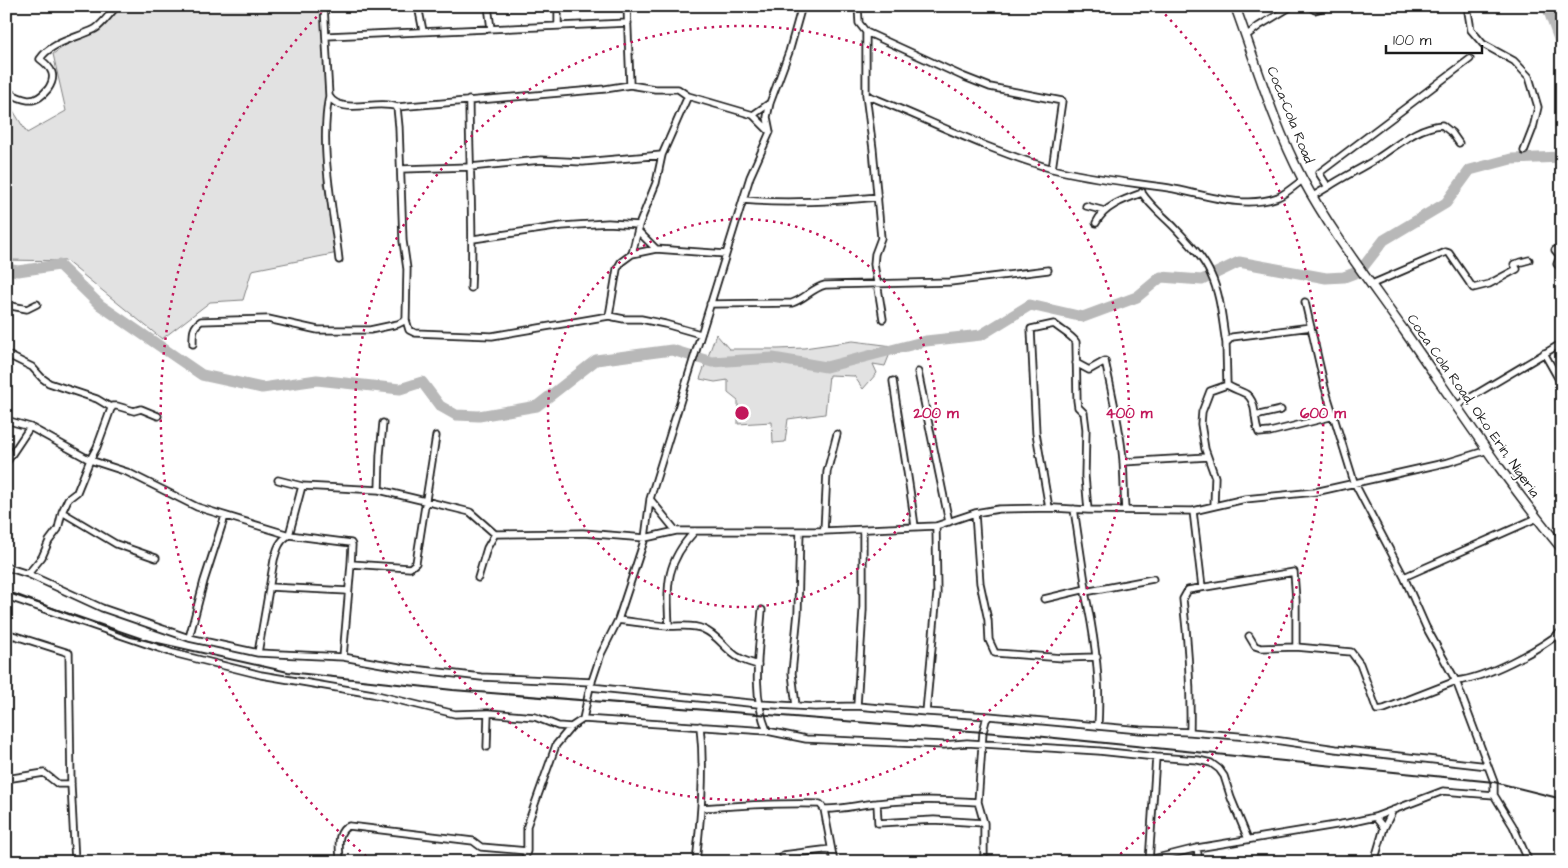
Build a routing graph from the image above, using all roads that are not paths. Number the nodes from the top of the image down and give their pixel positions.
1 (117, 6) edge
2 (324, 6) edge
3 (418, 6) edge
4 (488, 6) edge
5 (558, 6) edge
6 (627, 6) edge
7 (802, 6) edge
8 (858, 6) edge
9 (1235, 6) edge
10 (1292, 6) edge
11 (1309, 6) edge
12 (1328, 6) edge
13 (1466, 6) edge
14 (628, 23) junction
15 (558, 25) junction
16 (491, 29) junction
17 (423, 32) junction
18 (866, 32) junction
19 (327, 36) junction
20 (1246, 36) junction
21 (1470, 59) dead end
22 (630, 85) junction
23 (6, 91) edge
24 (866, 95) junction
25 (329, 96) junction
26 (688, 96) junction
27 (469, 100) junction
28 (770, 103) junction
29 (397, 107) junction
30 (753, 116) junction
31 (770, 132) junction
32 (1459, 144) dead end
33 (1524, 152) dead end
34 (662, 155) junction
35 (470, 168) junction
36 (1052, 168) junction
37 (401, 169) junction
38 (1303, 180) junction
39 (1142, 185) junction
40 (1328, 187) junction
41 (1142, 193) junction
42 (1313, 196) junction
43 (878, 197) junction
44 (743, 200) junction
45 (1086, 206) dead end
46 (1106, 211) junction
47 (1096, 223) dead end
48 (638, 228) junction
49 (473, 239) junction
50 (656, 249) junction
51 (1555, 250) dead end
52 (632, 254) junction
53 (726, 254) junction
54 (339, 260) dead end
55 (1529, 260) dead end
56 (1562, 269) edge
57 (1048, 270) dead end
58 (1366, 276) joint
59 (877, 284) junction
60 (1372, 284) junction
61 (471, 288) dead end
62 (1305, 302) dead end
63 (37, 304) dead end
64 (710, 304) junction
65 (6, 305) edge
66 (609, 316) junction
67 (406, 320) junction
68 (883, 320) dead end
69 (1311, 327) junction
70 (700, 334) junction
71 (1226, 342) junction
72 (1562, 343) edge
73 (193, 344) dead end
74 (1544, 353) junction
75 (6, 354) edge
76 (1076, 363) junction
77 (918, 372) dead end
78 (893, 381) dead end
79 (1227, 385) junction
80 (1562, 385) edge
81 (1456, 406) junction
82 (112, 408) junction
83 (1281, 410) dead end
84 (158, 416) dead end
85 (1255, 416) junction
86 (1334, 416) junction
87 (6, 420) edge
88 (384, 423) dead end
89 (30, 427) junction
90 (837, 434) dead end
91 (436, 436) dead end
92 (1488, 450) junction
93 (1208, 457) junction
94 (90, 460) junction
95 (1123, 462) junction
96 (6, 464) edge
97 (278, 480) dead end
98 (1354, 482) junction
99 (302, 486) junction
100 (379, 490) junction
101 (650, 498) junction
102 (425, 501) junction
103 (1214, 506) junction
104 (1049, 508) junction
105 (1074, 509) junction
106 (1088, 510) junction
107 (1125, 510) junction
108 (1194, 511) junction
109 (62, 512) junction
110 (975, 513) junction
111 (225, 516) junction
112 (1536, 518) junction
113 (949, 522) junction
114 (936, 526) junction
115 (915, 527) junction
116 (864, 530) junction
117 (676, 531) junction
118 (695, 531) junction
119 (800, 531) junction
120 (824, 531) junction
121 (495, 534) junction
122 (289, 535) junction
123 (645, 538) junction
124 (1562, 549) edge
125 (156, 558) dead end
126 (351, 564) junction
127 (6, 567) edge
128 (28, 574) junction
129 (1404, 577) junction
130 (478, 578) dead end
131 (1153, 578) dead end
132 (269, 587) junction
133 (1202, 587) junction
134 (348, 591) junction
135 (1085, 591) junction
136 (6, 596) edge
137 (1044, 599) dead end
138 (762, 610) dead end
139 (618, 620) junction
140 (668, 626) junction
141 (1562, 631) edge
142 (9, 634) edge
143 (1249, 636) dead end
144 (190, 638) junction
145 (6, 640) edge
146 (1296, 647) junction
147 (258, 653) junction
148 (344, 657) junction
149 (1097, 657) junction
150 (758, 665) junction
151 (1456, 681) junction
152 (591, 685) junction
153 (759, 704) junction
154 (796, 706) junction
155 (857, 706) junction
156 (926, 712) junction
157 (488, 713) junction
158 (989, 716) junction
159 (583, 719) junction
160 (1098, 725) junction
161 (700, 726) junction
162 (571, 727) junction
163 (767, 731) junction
164 (1190, 732) junction
165 (982, 745) junction
166 (487, 747) dead end
167 (1156, 757) junction
168 (1488, 766) junction
169 (6, 779) edge
170 (71, 784) junction
171 (1494, 795) junction
172 (978, 802) junction
173 (877, 803) junction
174 (702, 808) junction
175 (824, 809) junction
176 (1393, 810) junction
177 (1375, 817) junction
178 (984, 823) junction
179 (1384, 828) junction
180 (1248, 839) junction
181 (1198, 848) junction
182 (831, 849) junction
183 (527, 850) junction
184 (783, 854) dead end
185 (75, 860) edge
186 (1149, 861) edge
187 (82, 862) edge
188 (340, 862) edge
189 (524, 862) edge
190 (696, 862) edge
191 (834, 862) edge
192 (984, 862) edge
193 (1199, 862) edge
194 (1374, 862) edge
195 (1529, 862) edge

1 - 23 street
2 - 19 street
3 - 17 street
4 - 16 street
5 - 15 street
6 - 14 street
7 - 28 street
8 - 18 street
9 - 20 street, Coca-Cola Road
10 - 20 street
11 - 12 street
13 - 33 street
14 - 15 street
14 - 22 street
15 - 16 street
16 - 17 street
17 - 19 street
18 - 24 street
18 - 36 street
19 - 25 street
20 - 38 street, Coca-Cola Road
21 - 40 street
22 - 26 street
22 - 27 street
24 - 36 street
24 - 43 street
25 - 29 street
25 - 54 street
26 - 30 street
26 - 34 street
27 - 29 street
27 - 35 street
28 - 30 street
28 - 31 street
29 - 37 street
30 - 31 street
31 - 44 street
32 - 40 street
34 - 35 street
34 - 48 street
35 - 37 street
35 - 49 street
36 - 39 street
37 - 67 street
38 - 39 street
38 - 42 street, Coca-Cola Road
39 - 41 street
40 - 42 street
41 - 46 street
41 - 71 street
42 - 58 street, Coca-Cola Road
43 - 44 street
43 - 59 street
44 - 53 street
45 - 46 street
46 - 47 street
48 - 49 street
48 - 50 street
48 - 52 street
49 - 61 street
50 - 52 street
50 - 53 street
51 - 56 street
52 - 66 street
53 - 64 street
55 - 60 street
57 - 59 street
58 - 60 street, Coca Cola Road, Oko Erin, Nigeria
59 - 64 street
59 - 68 street
60 - 81 street, Coca Cola Road, Oko Erin, Nigeria
62 - 69 street
63 - 65 street
64 - 70 street
66 - 67 street
66 - 70 street
67 - 73 street
69 - 71 street
69 - 86 street
70 - 101 street
71 - 79 street
72 - 74 street
74 - 80 street
74 - 81 street
75 - 82 street
76 - 95 street
76 - 104 street
76 - 106 street
77 - 113 street
78 - 115 street
79 - 85 street
79 - 93 street
81 - 92 street, Coca Cola Road, Oko Erin, Nigeria
82 - 84 street
82 - 94 street
83 - 85 street
85 - 86 street
86 - 98 street
87 - 89 street
88 - 100 street
89 - 94 street
89 - 96 street
90 - 120 street
91 - 102 street
92 - 98 street
92 - 112 street, Coca Cola Road, Oko Erin, Nigeria
93 - 95 street
93 - 103 street
94 - 109 street
94 - 111 street
95 - 107 street
97 - 99 street
98 - 103 street
98 - 129 street
99 - 100 street
99 - 122 street
100 - 102 street
101 - 117 street
101 - 123 street
102 - 121 street
102 - 126 street
103 - 108 street
104 - 105 street
104 - 110 street
105 - 106 street
105 - 135 street
106 - 107 street
107 - 108 street
108 - 133 street
109 - 125 street
109 - 128 street
110 - 113 street
110 - 149 street
111 - 122 street
111 - 144 street
112 - 124 street, Coca Cola Road, Oko Erin, Nigeria
112 - 129 street
113 - 114 street
114 - 115 street
114 - 156 street
115 - 116 street
116 - 120 street
116 - 155 street
117 - 118 street
117 - 123 street
118 - 119 street
118 - 140 street
119 - 120 street
119 - 154 street
121 - 123 street
121 - 130 street
122 - 126 street
122 - 132 street
123 - 139 street
126 - 134 street
127 - 128 street
128 - 144 street
129 - 151 street
131 - 135 street
132 - 134 street
132 - 147 street
133 - 146 street
133 - 164 street
134 - 148 street
135 - 137 street
135 - 149 street
136 - 157 street
138 - 150 street
139 - 140 street
139 - 152 street
140 - 150 street
141 - 151 street
142 - 145 street
142 - 170 street
143 - 146 street
144 - 147 street
146 - 151 street
147 - 148 street
148 - 152 street
149 - 160 street
150 - 153 street
151 - 168 street
152 - 153 street
152 - 159 street
153 - 154 street
153 - 163 street
154 - 155 street
155 - 156 street
156 - 158 street
157 - 162 street
157 - 166 street
158 - 160 street
158 - 165 street
159 - 161 street
159 - 162 street
160 - 164 street
161 - 163 street
161 - 174 street
162 - 183 street
163 - 165 street
164 - 168 street
165 - 167 street
165 - 172 street
167 - 180 street
167 - 186 street
168 - 171 street
169 - 170 street
170 - 185 street
171 - 176 street
171 - 195 street
172 - 173 street
172 - 178 street
173 - 175 street
173 - 178 street
174 - 175 street
174 - 190 street
175 - 182 street
176 - 177 street
176 - 179 street
177 - 179 street
177 - 180 street
178 - 192 street
179 - 194 street
180 - 181 street
181 - 186 street
181 - 193 street
182 - 184 street
182 - 191 street
183 - 188 street
183 - 189 street
185 - 187 street

